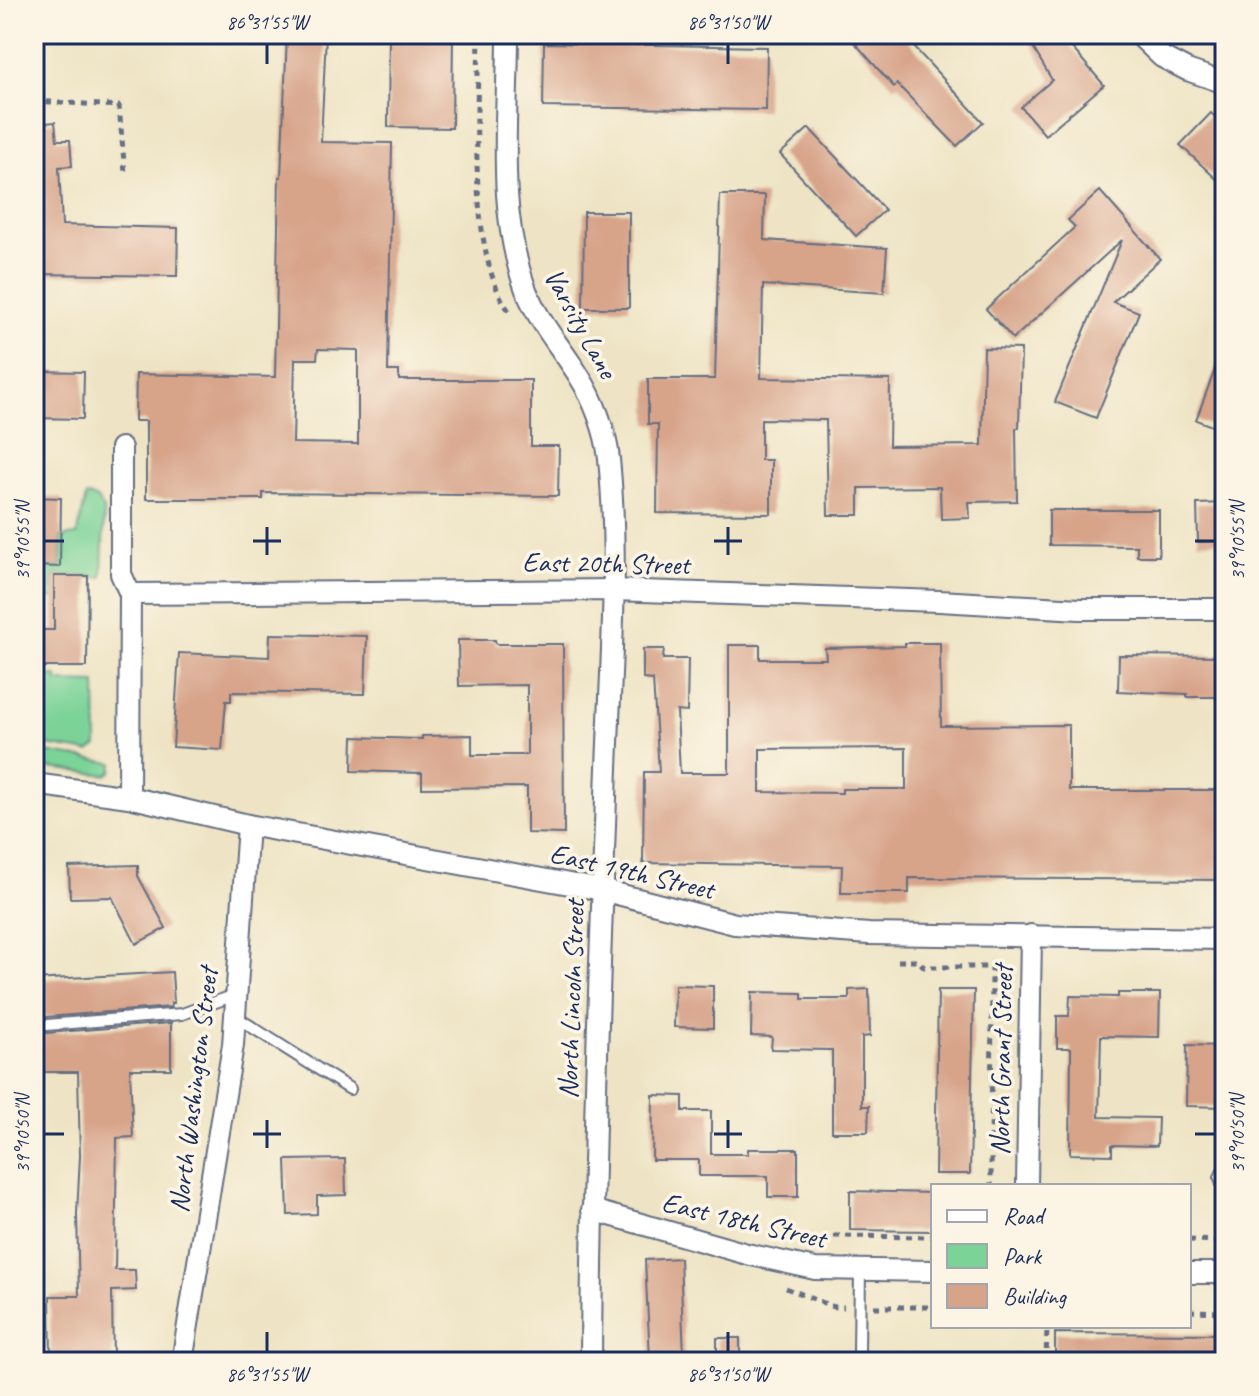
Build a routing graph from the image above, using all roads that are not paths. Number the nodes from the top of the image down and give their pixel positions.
1 (508, 34) edge
2 (1138, 34) edge
3 (1225, 83) edge
4 (121, 448) dead end
5 (613, 590) junction
6 (130, 594) junction
7 (1225, 609) edge
8 (34, 784) edge
9 (129, 797) junction
10 (248, 825) junction
11 (602, 890) junction
12 (1031, 935) junction
13 (1225, 939) edge
14 (235, 1006) junction
15 (34, 1026) edge
16 (350, 1089) dead end
17 (1225, 1166) edge
18 (1027, 1184) edge
19 (1225, 1193) edge
20 (592, 1210) junction
21 (860, 1270) junction
22 (931, 1271) edge
23 (1191, 1273) edge
24 (1225, 1273) edge
25 (859, 1353) dead end
26 (182, 1362) edge
27 (591, 1362) edge

1 - 5 street, Varsity Lane
2 - 3 street
4 - 6 street
5 - 6 street, East 20th Street
5 - 7 street, East 20th Street
5 - 11 street, North Lincoln Street
6 - 9 street
8 - 9 street, East 19th Street
9 - 10 street, East 19th Street
10 - 11 street, East 19th Street
10 - 14 street, North Washington Street
11 - 12 street, East 19th Street
11 - 20 street, North Lincoln Street
12 - 13 street, East 19th Street
12 - 18 street, North Grant Street
14 - 15 lane
14 - 16 lane
14 - 26 street, North Washington Street
17 - 19 lane
20 - 21 street, East 18th Street
20 - 27 street, North Lincoln Street
21 - 22 street, East 18th Street
21 - 25 lane
23 - 24 street

